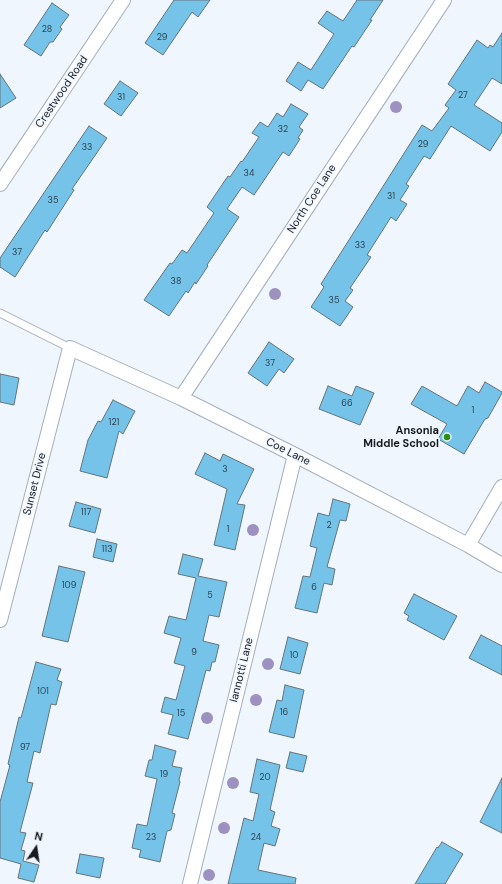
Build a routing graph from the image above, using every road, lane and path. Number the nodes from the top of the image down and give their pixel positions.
1 (123, 0) edge
2 (444, 0) edge
3 (0, 184) edge
4 (0, 313) edge
5 (70, 348) junction
6 (181, 398) junction
7 (295, 455) junction
8 (502, 487) edge
9 (468, 545) junction
10 (502, 565) edge
11 (0, 620) edge
12 (190, 884) edge

1 - 3 street, Crestwood Road
2 - 6 street, North Coe Lane
4 - 5 lane
5 - 6 street, Coe Lane
5 - 11 street, Sunset Drive
6 - 7 street, Coe Lane
7 - 9 street, Coe Lane
7 - 12 street, Iannotti Lane
8 - 9 street
9 - 10 street, Coe Lane

